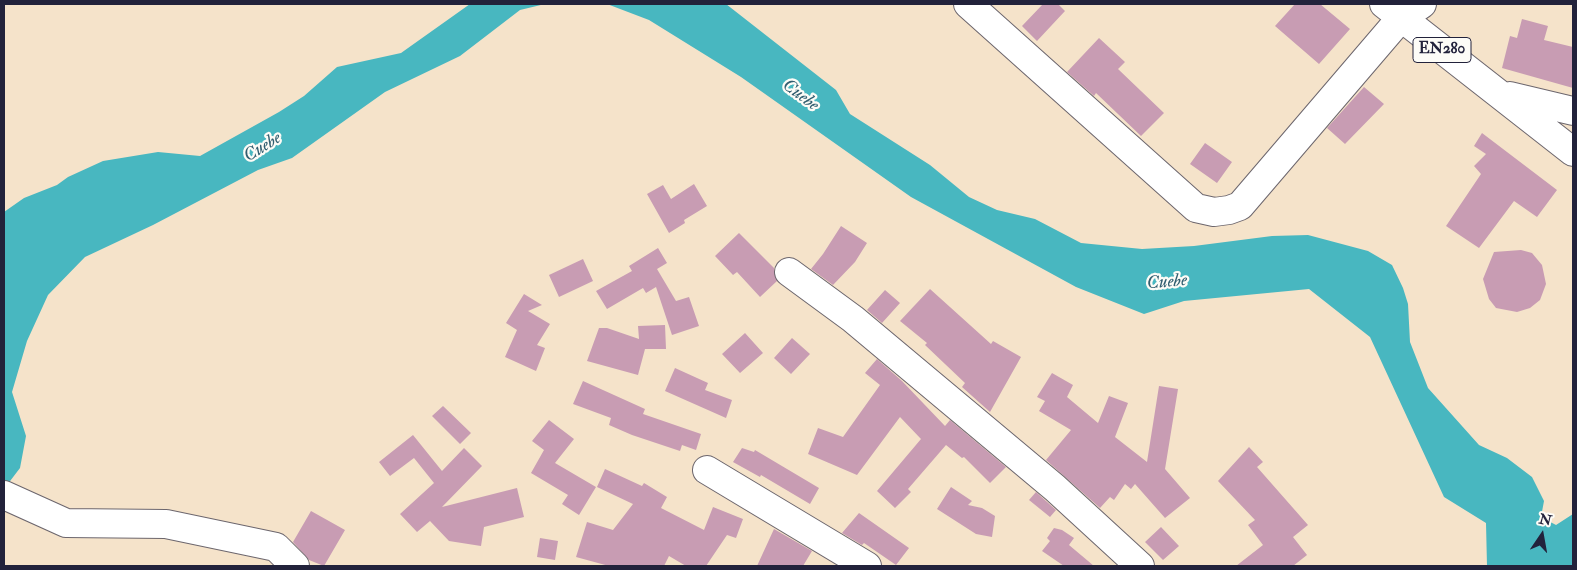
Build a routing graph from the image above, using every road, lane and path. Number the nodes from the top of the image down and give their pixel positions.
1 (968, 4) edge
2 (1402, 9) edge
3 (1501, 94) junction
4 (1573, 112) edge
5 (1573, 152) edge
6 (789, 272) dead end
7 (707, 470) dead end
8 (4, 494) edge
9 (295, 566) edge
10 (867, 566) edge
11 (1140, 566) edge

1 - 2 street
2 - 3 street, EN280
3 - 4 street, EN280
3 - 5 street, EN280
6 - 11 street
7 - 10 street
8 - 9 street

